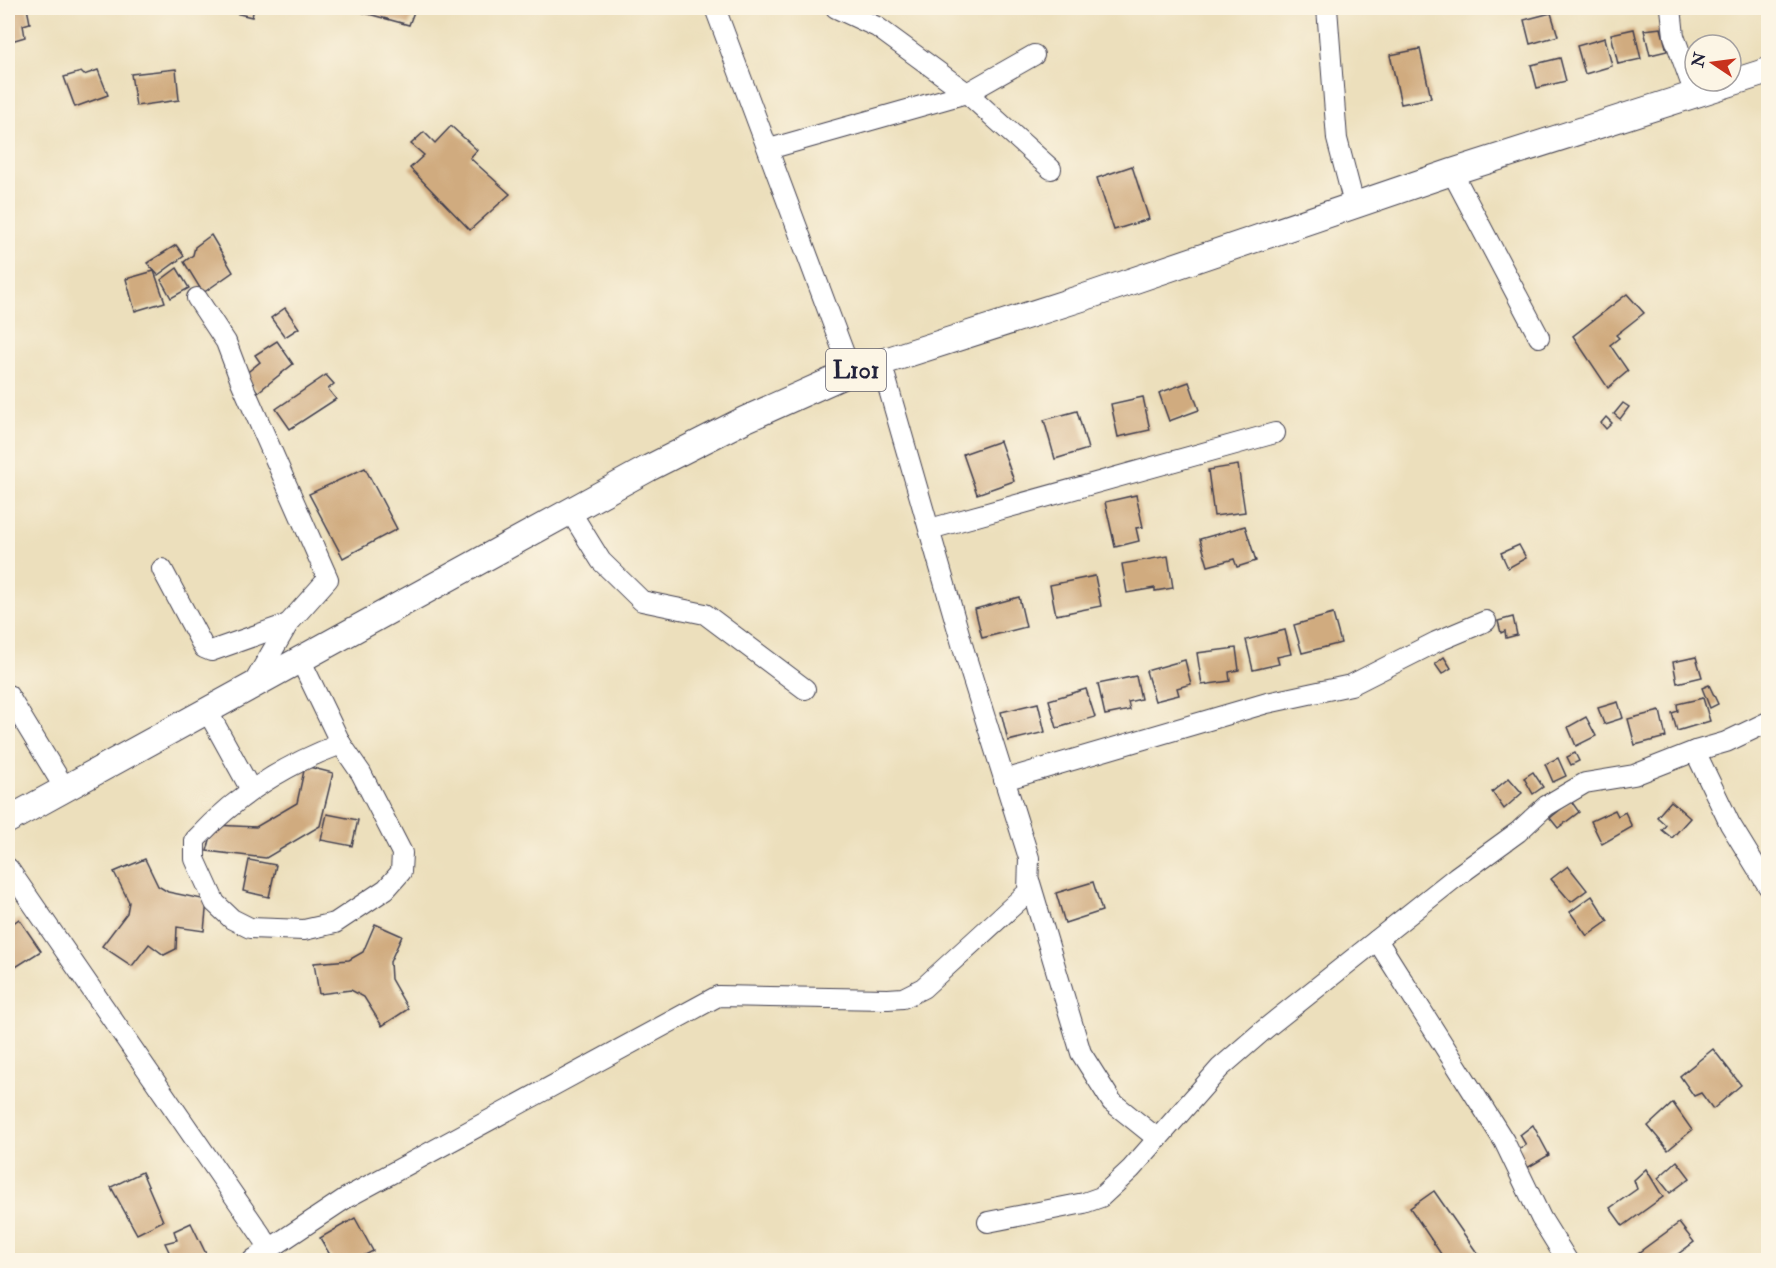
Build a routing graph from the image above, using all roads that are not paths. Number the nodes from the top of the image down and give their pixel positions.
1 (715, 8) edge
2 (836, 8) edge
3 (1328, 8) edge
4 (1671, 8) edge
5 (1034, 55) dead end
6 (1768, 71) edge
7 (967, 93) junction
8 (1695, 94) junction
9 (769, 149) junction
10 (1051, 169) dead end
11 (1452, 172) junction
12 (1354, 204) junction
13 (196, 298) dead end
14 (1539, 337) dead end
15 (881, 362) junction
16 (851, 372) junction
17 (1275, 433) dead end
18 (570, 511) junction
19 (930, 529) junction
20 (162, 568) dead end
21 (1486, 621) dead end
22 (288, 624) junction
23 (300, 659) junction
24 (252, 686) junction
25 (806, 689) dead end
26 (8, 694) edge
27 (208, 712) junction
28 (1768, 722) edge
29 (341, 744) junction
30 (1695, 752) junction
31 (1004, 780) junction
32 (64, 788) junction
33 (251, 790) junction
34 (8, 820) edge
35 (8, 868) edge
36 (1030, 883) junction
37 (1768, 886) edge
38 (1377, 940) junction
39 (1158, 1139) junction
40 (988, 1222) dead end
41 (270, 1248) junction
42 (253, 1260) edge
43 (1567, 1260) edge

1 - 9 street
2 - 7 street
3 - 12 street
4 - 8 street
5 - 7 street
6 - 8 main road, L101
7 - 9 street
7 - 10 street
8 - 11 main road, L101
9 - 16 street
11 - 12 main road, L101
11 - 14 street
12 - 15 main road, L101
13 - 22 street
15 - 16 main road, L101
15 - 19 street
16 - 18 main road, L101
17 - 19 street
18 - 23 main road, L101
18 - 25 street
19 - 31 street
20 - 22 street
21 - 31 street
22 - 24 street
23 - 24 main road, L101
23 - 29 street
24 - 27 main road, L101
26 - 32 street
27 - 32 main road, L101
27 - 33 street
28 - 30 street
29 - 33 street
29 - 33 street
30 - 37 street
30 - 38 street
31 - 36 street
32 - 34 main road, L101
35 - 41 street
36 - 39 street
36 - 41 street
38 - 39 street
38 - 43 street
39 - 40 street
41 - 42 street

